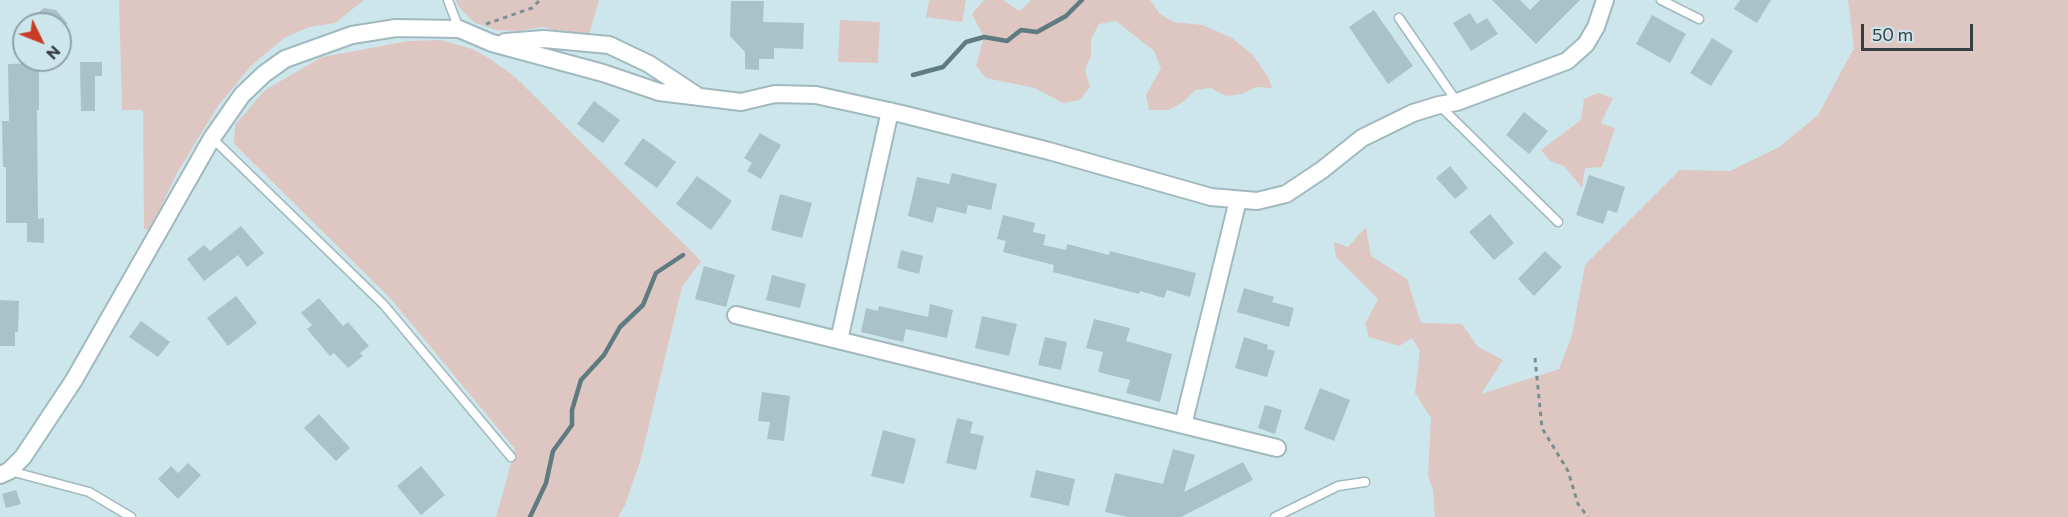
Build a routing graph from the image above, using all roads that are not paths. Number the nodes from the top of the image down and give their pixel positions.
1 (448, 0) edge
2 (1605, 0) edge
3 (1661, 0) edge
4 (1399, 18) dead end
5 (1699, 20) dead end
6 (462, 30) junction
7 (492, 43) junction
8 (700, 97) junction
9 (1457, 102) junction
10 (1439, 105) junction
11 (890, 111) junction
12 (212, 138) junction
13 (1238, 200) junction
14 (1558, 222) dead end
15 (736, 315) dead end
16 (839, 340) junction
17 (1183, 425) junction
18 (1277, 448) dead end
19 (511, 457) dead end
20 (4, 473) edge
21 (1365, 482) dead end
22 (131, 517) edge
23 (1275, 517) edge

1 - 6 lane
2 - 9 street
3 - 5 lane
4 - 9 lane
6 - 7 street
6 - 12 street
7 - 8 street
7 - 8 street
8 - 11 street
9 - 10 street
10 - 13 street
10 - 14 lane
11 - 13 street
11 - 16 street
12 - 19 lane
12 - 20 street
13 - 17 street
15 - 16 street
16 - 17 street
17 - 18 street
20 - 22 lane
21 - 23 lane

